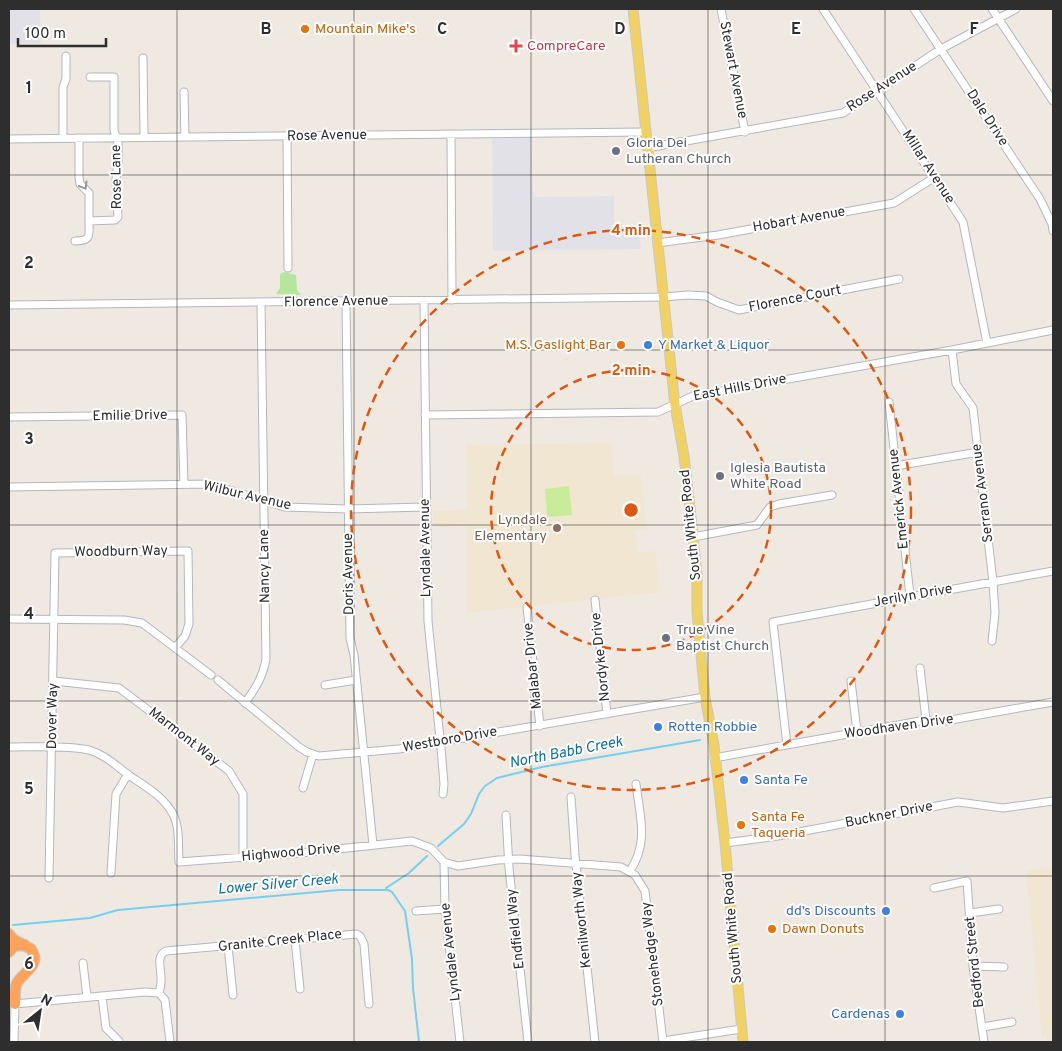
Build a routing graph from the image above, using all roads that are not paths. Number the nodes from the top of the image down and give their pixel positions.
1 (632, 9) edge
2 (721, 9) edge
3 (823, 9) edge
4 (914, 9) edge
5 (992, 9) edge
6 (1016, 9) edge
7 (999, 19) junction
8 (941, 49) junction
9 (66, 56) dead end
10 (144, 58) dead end
11 (90, 77) dead end
12 (877, 90) junction
13 (184, 92) dead end
14 (1053, 101) edge
15 (645, 132) junction
16 (744, 132) junction
17 (451, 134) junction
18 (185, 136) junction
19 (287, 136) junction
20 (144, 137) junction
21 (63, 138) junction
22 (79, 138) junction
23 (116, 138) junction
24 (9, 139) edge
25 (647, 148) junction
26 (935, 177) junction
27 (89, 221) junction
28 (1053, 231) edge
29 (75, 241) dead end
30 (657, 243) junction
31 (288, 268) dead end
32 (899, 279) dead end
33 (663, 297) junction
34 (452, 300) junction
35 (424, 301) junction
36 (346, 302) junction
37 (261, 303) junction
38 (9, 305) edge
39 (1053, 330) edge
40 (987, 343) junction
41 (952, 350) junction
42 (888, 402) dead end
43 (675, 405) junction
44 (425, 415) junction
45 (9, 417) edge
46 (979, 452) junction
47 (895, 466) junction
48 (184, 484) junction
49 (9, 487) edge
50 (832, 495) dead end
51 (264, 501) junction
52 (425, 507) junction
53 (348, 509) junction
54 (693, 537) junction
55 (55, 553) joint
56 (1053, 571) edge
57 (994, 582) junction
58 (910, 596) junction
59 (595, 600) dead end
60 (527, 607) dead end
61 (9, 618) edge
62 (54, 619) junction
63 (992, 641) dead end
64 (176, 648) junction
65 (920, 668) dead end
66 (211, 675) dead end
67 (218, 680) dead end
68 (356, 680) junction
69 (54, 681) junction
70 (851, 681) dead end
71 (325, 685) dead end
72 (706, 697) junction
73 (244, 702) junction
74 (1053, 702) edge
75 (607, 714) junction
76 (926, 720) junction
77 (540, 726) junction
78 (857, 732) junction
79 (440, 741) junction
80 (787, 745) junction
81 (9, 747) edge
82 (52, 748) junction
83 (364, 753) junction
84 (314, 754) junction
85 (714, 758) junction
86 (128, 774) junction
87 (636, 784) dead end
88 (303, 788) dead end
89 (443, 794) dead end
90 (571, 797) dead end
91 (1053, 801) edge
92 (506, 815) dead end
93 (725, 842) junction
94 (373, 845) junction
95 (243, 858) junction
96 (509, 860) junction
97 (444, 862) junction
98 (576, 862) junction
99 (630, 871) junction
100 (111, 873) dead end
101 (49, 878) dead end
102 (934, 888) dead end
103 (445, 909) junction
104 (999, 909) dead end
105 (416, 911) dead end
106 (970, 913) junction
107 (9, 934) edge
108 (295, 940) junction
109 (27, 946) junction
110 (228, 946) junction
111 (9, 952) edge
112 (83, 963) dead end
113 (973, 966) junction
114 (1004, 967) dead end
115 (300, 989) dead end
116 (159, 993) junction
117 (233, 995) dead end
118 (87, 997) junction
119 (102, 997) junction
120 (15, 1004) junction
121 (369, 1004) dead end
122 (1012, 1022) dead end
123 (983, 1027) junction
124 (741, 1029) junction
125 (119, 1041) edge
126 (663, 1041) edge
127 (14, 1042) edge
128 (170, 1042) edge
129 (460, 1042) edge
130 (528, 1042) edge
131 (595, 1042) edge
132 (743, 1042) edge
133 (984, 1042) edge

1 - 15 main road, South White Road
2 - 16 street, Stewart Avenue
3 - 12 street, Millar Avenue
4 - 8 street, Dale Drive
5 - 7 street
6 - 7 street, Rose Avenue
7 - 8 street, Rose Avenue
7 - 14 street
8 - 12 street, Rose Avenue
8 - 28 street, Dale Drive
9 - 21 street
10 - 20 street
11 - 23 street
12 - 16 street, Rose Avenue
12 - 26 street, Millar Avenue
13 - 18 street
15 - 17 street, Rose Avenue
15 - 25 main road, South White Road
16 - 25 street, Rose Avenue
17 - 19 street, Rose Avenue
17 - 34 street
18 - 19 street, Rose Avenue
18 - 20 street, Rose Avenue
19 - 31 street
20 - 23 street, Rose Avenue
21 - 22 street, Rose Avenue
21 - 24 street, Rose Avenue
22 - 23 street, Rose Avenue
22 -> 27 street, Rose Lane
23 - 27 street, Rose Lane
25 - 30 main road, South White Road
26 - 30 street, Hobart Avenue
26 - 40 street, Millar Avenue
27 - 29 street, Rose Lane
30 - 33 main road, South White Road
32 - 33 street, Florence Court
33 - 34 street, Florence Avenue
33 - 43 main road, South White Road
34 - 35 street, Florence Avenue
35 - 36 street, Florence Avenue
35 - 44 street, Lyndale Avenue
36 - 37 street, Florence Avenue
36 - 53 street, Doris Avenue
37 - 38 street, Florence Avenue
37 - 51 street, Nancy Lane
39 - 40 street, East Hills Drive
40 - 41 street, East Hills Drive
41 - 43 street, East Hills Drive
41 - 46 street, Serrano Avenue
42 - 47 street, Emerick Avenue
43 - 44 street, East Hills Drive
43 - 54 main road, South White Road
44 - 52 street, Lyndale Avenue
45 - 48 street, Emilie Drive
46 - 47 street
46 - 57 street, Serrano Avenue
47 - 58 street, Emerick Avenue
48 - 49 street, Wilbur Avenue
48 - 51 street, Wilbur Avenue
50 - 54 street
51 - 53 street, Wilbur Avenue
51 - 73 street, Nancy Lane
52 - 53 street, Wilbur Avenue
52 - 79 street, Lyndale Avenue
53 - 68 street, Doris Avenue
54 - 72 main road, South White Road
55 - 62 street, Dover Way
55 - 64 street, Woodburn Way
56 - 57 street, Jerilyn Drive
57 - 58 street, Jerilyn Drive
57 - 63 street, Serrano Avenue
58 - 80 street, Jerilyn Drive
59 - 75 street, Nordyke Drive
60 - 77 street, Malabar Drive
61 - 62 street
62 - 64 street
62 - 69 street, Dover Way
64 - 66 street
65 - 76 street
67 - 73 street, Westboro Drive
68 - 71 street
68 - 83 street, Doris Avenue
69 - 82 street, Dover Way
69 - 95 street, Marmont Way
70 - 78 street
72 - 75 street, Westboro Drive
72 - 85 main road, South White Road
73 - 84 street, Westboro Drive
74 - 76 street, Woodhaven Drive
75 - 77 street, Westboro Drive
76 - 78 street, Woodhaven Drive
77 - 79 street, Westboro Drive
78 - 80 street, Woodhaven Drive
79 - 83 street, Westboro Drive
79 - 89 street, Lyndale Avenue
80 - 85 street, Woodhaven Drive
81 - 82 street, Highwood Drive
82 - 86 street, Highwood Drive
82 - 101 street, Dover Way
83 - 84 street, Westboro Drive
83 - 94 street, Doris Avenue
84 - 88 street
85 - 93 main road, South White Road
86 - 95 street, Highwood Drive
86 - 100 street
87 - 99 street
90 - 98 street, Kenilworth Way
91 - 93 street, Buckner Drive
92 - 96 street, Endfield Way
93 - 124 main road, South White Road
94 - 95 street, Highwood Drive
94 - 97 street, Highwood Drive
96 - 97 street
96 - 98 street
96 - 130 street, Endfield Way
97 - 103 street, Lyndale Avenue
98 - 99 street
98 - 131 street, Kenilworth Way
99 - 126 street, Stonehedge Way
102 - 106 street, Bedford Street
103 - 105 street
103 - 129 street, Lyndale Avenue
104 - 106 street
106 - 113 street, Bedford Street
107 - 109 highway
108 - 110 street, Granite Creek Place
108 - 115 street
108 - 121 street, Granite Creek Place
109 - 111 highway
109 - 120 highway
110 - 116 street, Granite Creek Place
110 - 117 street
112 - 118 street
113 - 114 street
113 - 123 street, Bedford Street
116 - 119 street
116 - 128 street
118 - 119 street
118 - 120 street
119 - 125 street
120 - 127 street
122 - 123 street
123 - 133 street, Bedford Street
124 - 126 street
124 - 132 main road, South White Road

